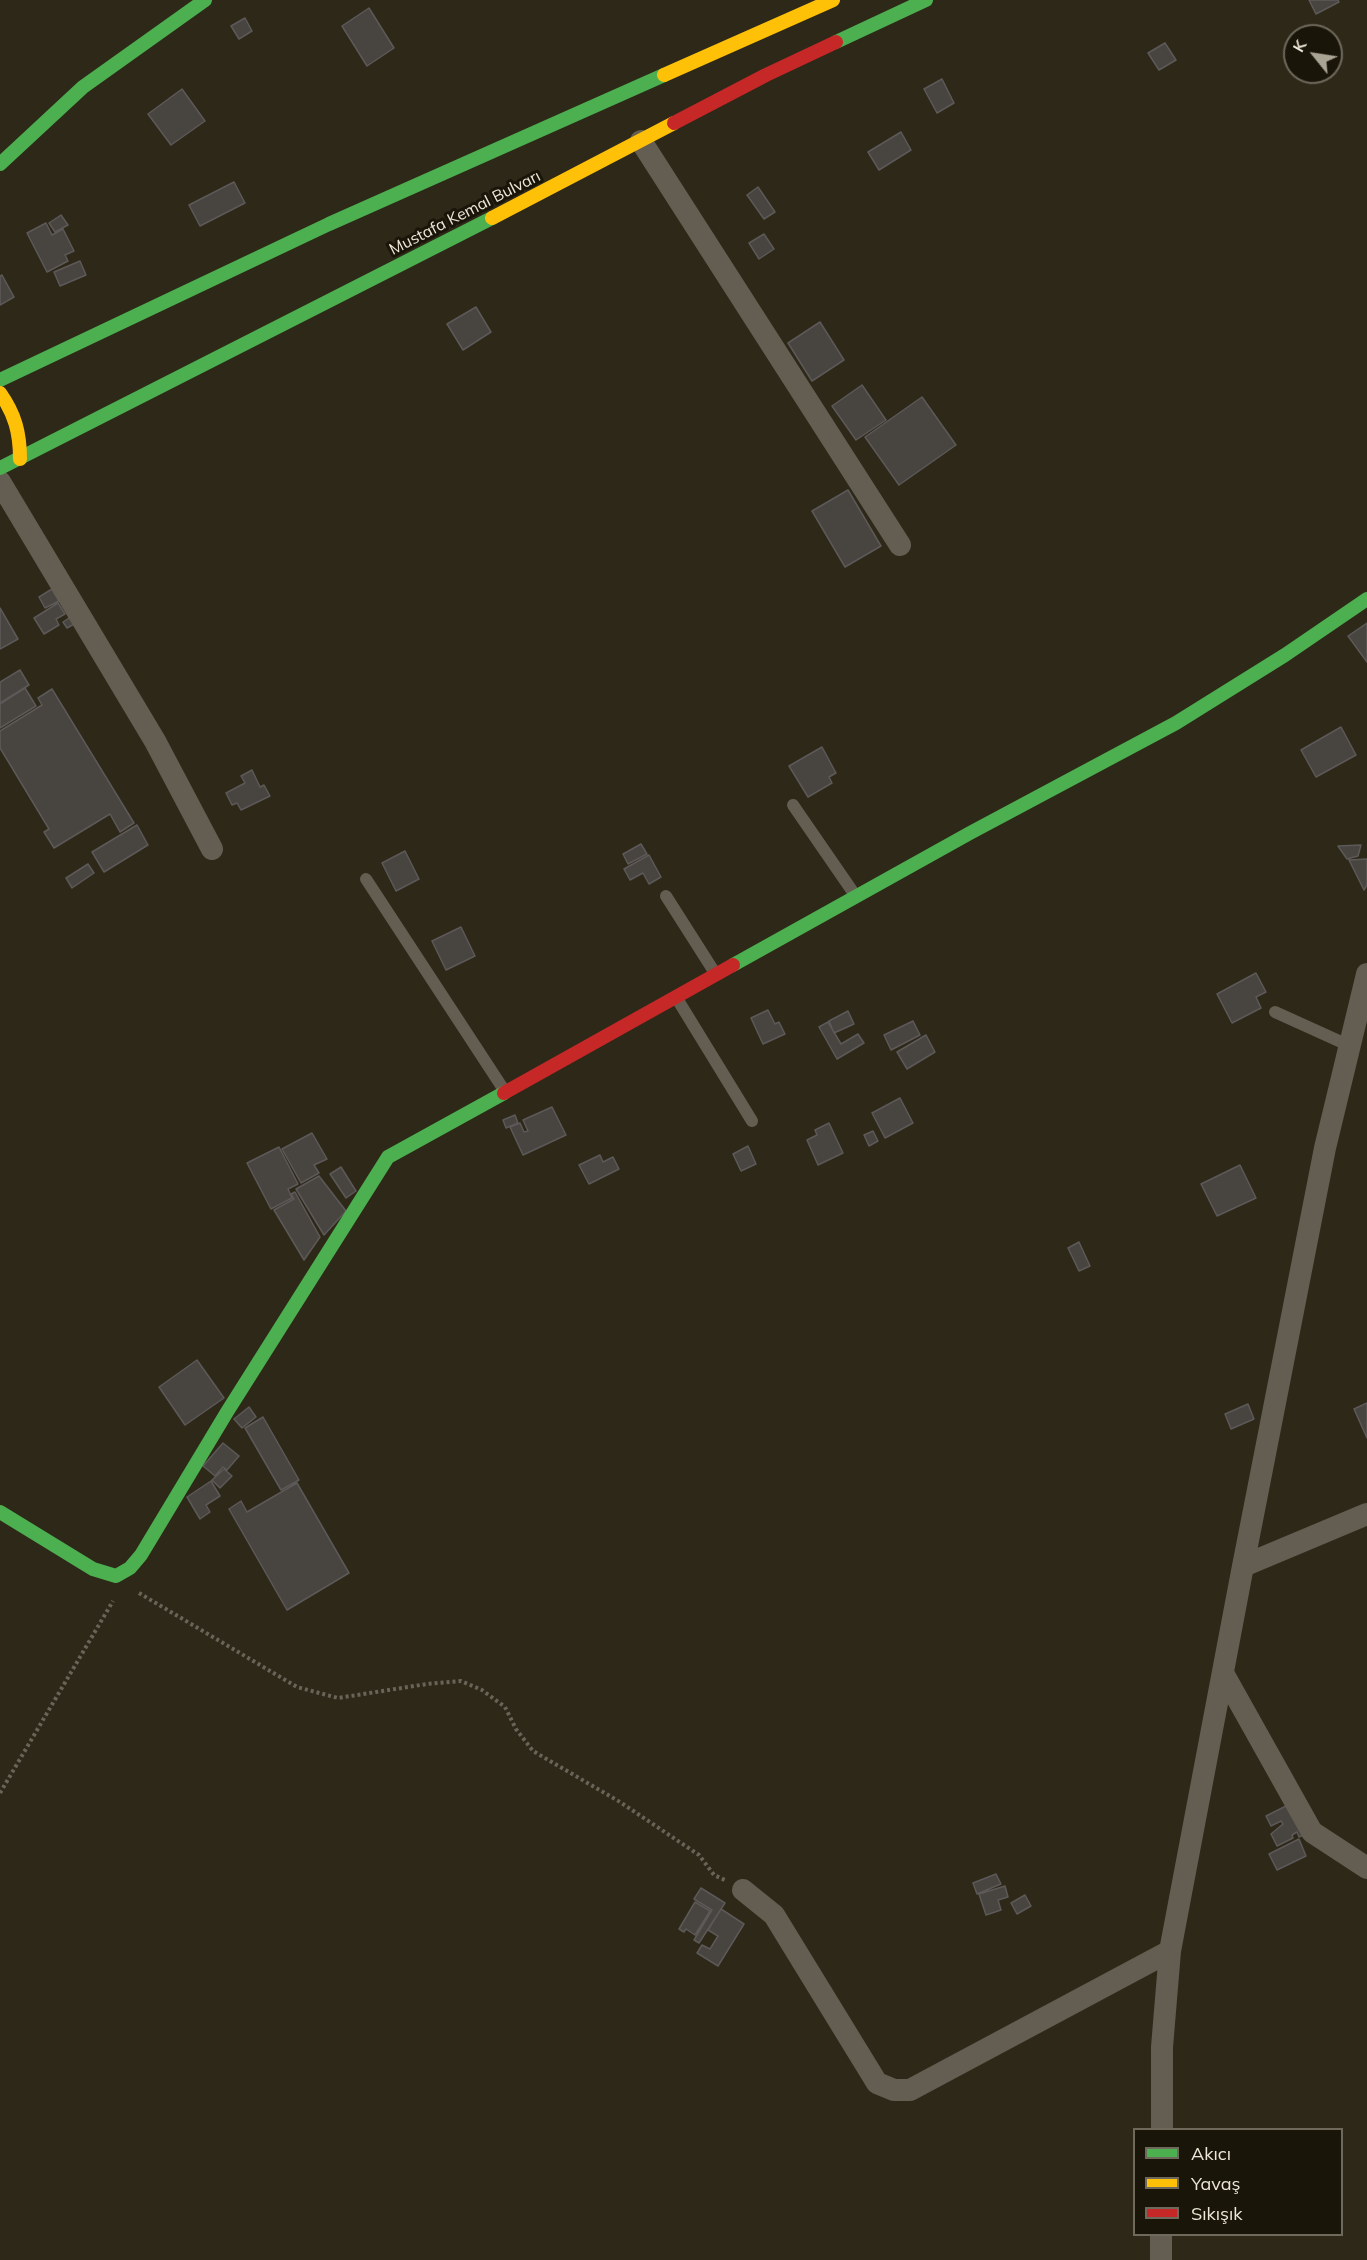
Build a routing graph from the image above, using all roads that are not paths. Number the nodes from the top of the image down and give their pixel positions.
1 (205, 0) edge
2 (833, 0) edge
3 (926, 0) edge
4 (640, 141) junction
5 (0, 164) edge
6 (0, 380) edge
7 (0, 393) edge
8 (20, 459) junction
9 (0, 468) edge
10 (0, 482) edge
11 (900, 544) dead end
12 (1367, 599) edge
13 (793, 805) dead end
14 (212, 849) dead end
15 (366, 879) dead end
16 (666, 896) dead end
17 (855, 896) junction
18 (716, 974) junction
19 (1367, 974) edge
20 (675, 996) junction
21 (1275, 1012) dead end
22 (1354, 1055) edge
23 (505, 1091) junction
24 (752, 1121) dead end
25 (0, 1512) edge
26 (1367, 1514) edge
27 (1244, 1566) junction
28 (1223, 1673) junction
29 (1367, 1868) edge
30 (743, 1890) road end
31 (1170, 1951) junction
32 (1162, 2128) edge
33 (1161, 2236) edge
34 (1161, 2260) edge

1 - 5 main road
2 - 6 main road
3 - 4 main road, Mustafa Kemal Bulvarı
4 - 8 main road, Mustafa Kemal Bulvarı
4 - 11 street
7 - 8 main road
8 - 9 main road, Mustafa Kemal Bulvarı
10 - 14 street
12 - 17 main road
13 - 17 lane
15 - 23 lane
16 - 18 lane
17 - 18 main road
18 - 20 main road
19 - 22 street
20 - 23 main road
20 - 24 lane
21 - 22 lane
22 - 27 street
23 - 25 main road
26 - 27 street
27 - 28 street
28 - 29 street
28 - 31 street
30 - 31 street
31 - 32 street
33 - 34 street

